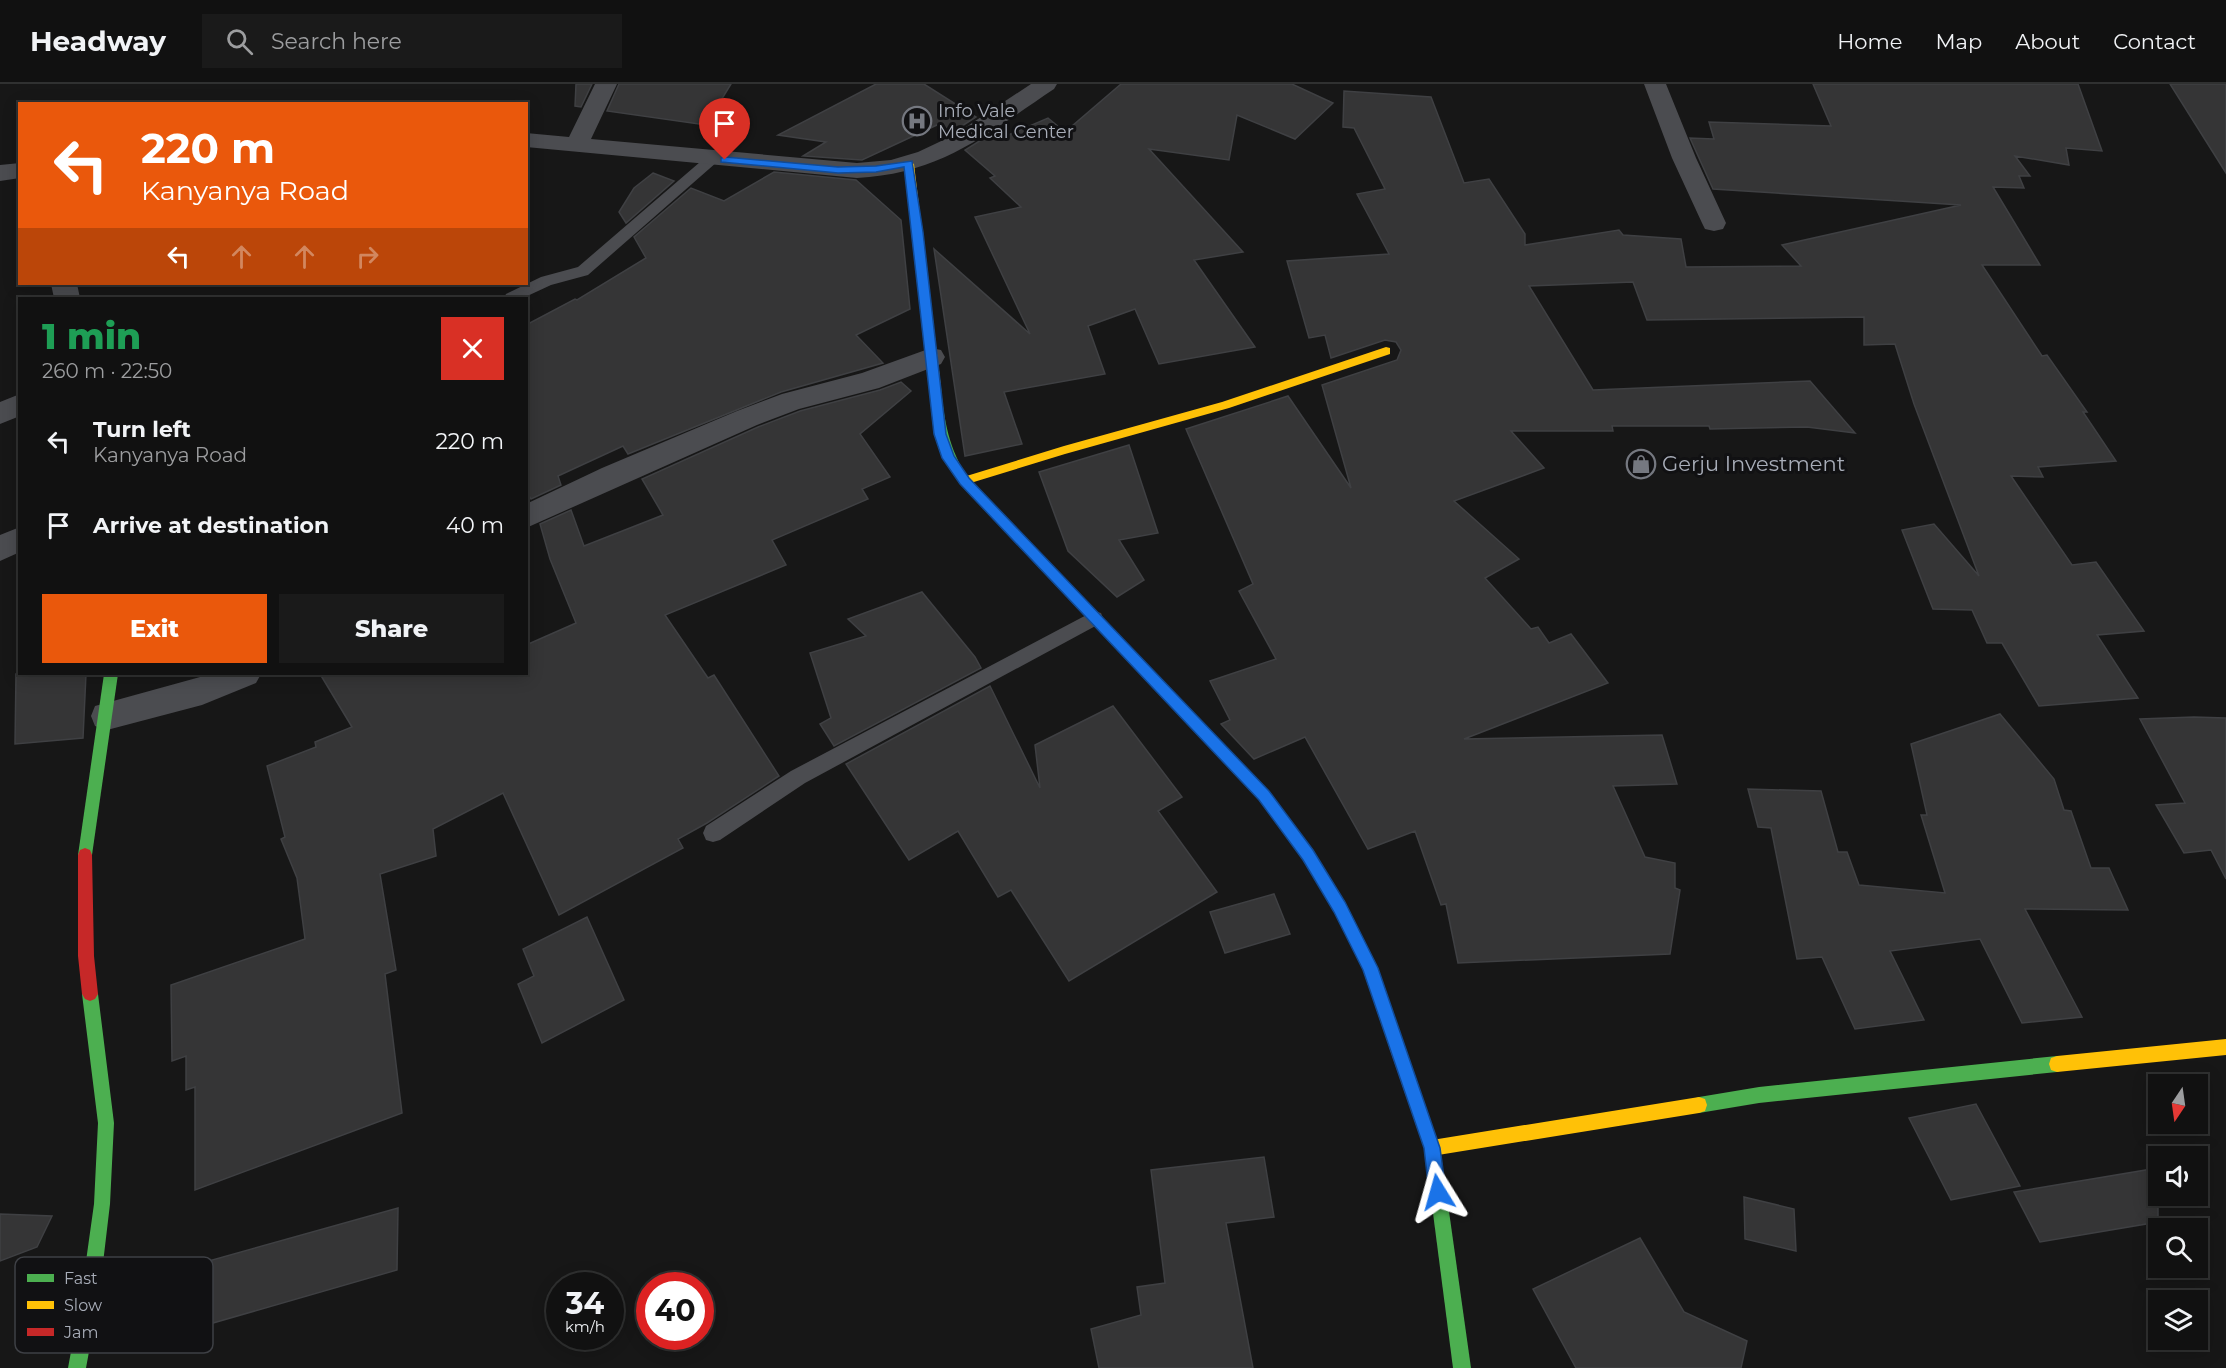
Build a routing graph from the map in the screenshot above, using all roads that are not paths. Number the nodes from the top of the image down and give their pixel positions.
1 (606, 84) edge
2 (1046, 84) edge
3 (1655, 84) edge
4 (528, 140) edge
5 (577, 144) junction
6 (712, 159) junction
7 (909, 164) junction
8 (1714, 223) dead end
9 (513, 297) edge
10 (1386, 351) dead end
11 (931, 357) junction
12 (18, 405) edge
13 (0, 414) edge
14 (964, 481) junction
15 (528, 516) edge
16 (18, 539) edge
17 (0, 549) edge
18 (1094, 618) junction
19 (111, 675) edge
20 (243, 675) edge
21 (106, 716) junction
22 (713, 833) dead end
23 (2226, 1047) edge
24 (1432, 1148) junction
25 (95, 1257) edge
26 (80, 1353) edge
27 (77, 1368) edge
28 (1462, 1368) edge

1 - 5 street
2 - 7 street
3 - 8 street
4 - 5 street
5 - 6 street
6 - 7 street
6 - 9 lane
7 - 11 street
10 - 14 street
11 - 14 street
11 - 15 street
12 - 13 street
14 - 18 street
16 - 17 street
18 - 22 lane
18 - 24 street
19 - 21 street
20 - 21 street
21 - 25 street
23 - 24 street
24 - 28 street
26 - 27 street

